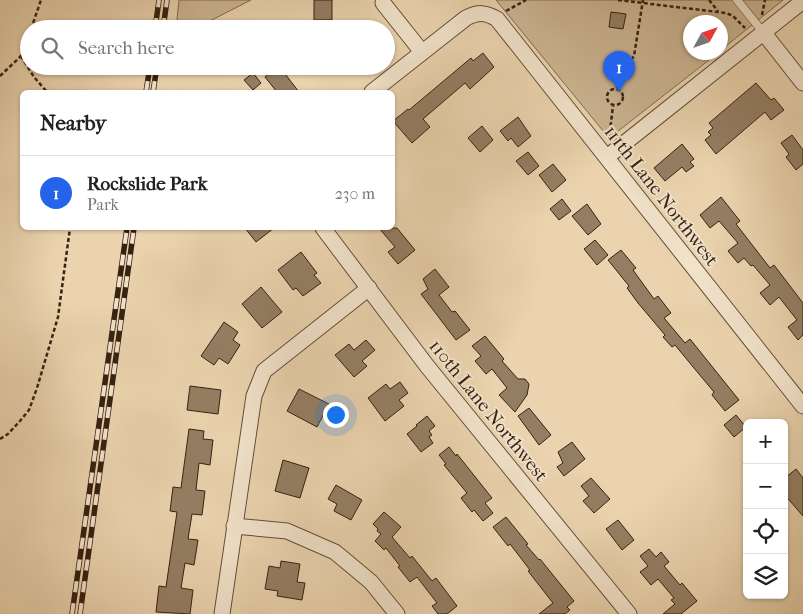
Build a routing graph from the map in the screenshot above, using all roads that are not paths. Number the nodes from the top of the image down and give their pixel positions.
1 (737, 0) edge
2 (803, 1) edge
3 (383, 3) dead end
4 (762, 25) junction
5 (422, 52) junction
6 (395, 74) edge
7 (393, 75) edge
8 (803, 83) edge
9 (374, 90) edge
10 (606, 157) junction
11 (325, 230) edge
12 (369, 288) junction
13 (803, 406) edge
14 (234, 526) junction
15 (222, 614) edge
16 (397, 614) edge
17 (629, 614) edge

1 - 4 lane
2 - 4 street
3 - 5 street
4 - 8 street
4 - 10 street
5 - 6 street
5 - 10 street, 111th Lane Northwest
7 - 9 street
10 - 13 street, 111th Lane Northwest
11 - 12 street, 110th Lane Northwest
12 - 14 street
12 - 17 street, 110th Lane Northwest
14 - 15 street
14 - 16 street

